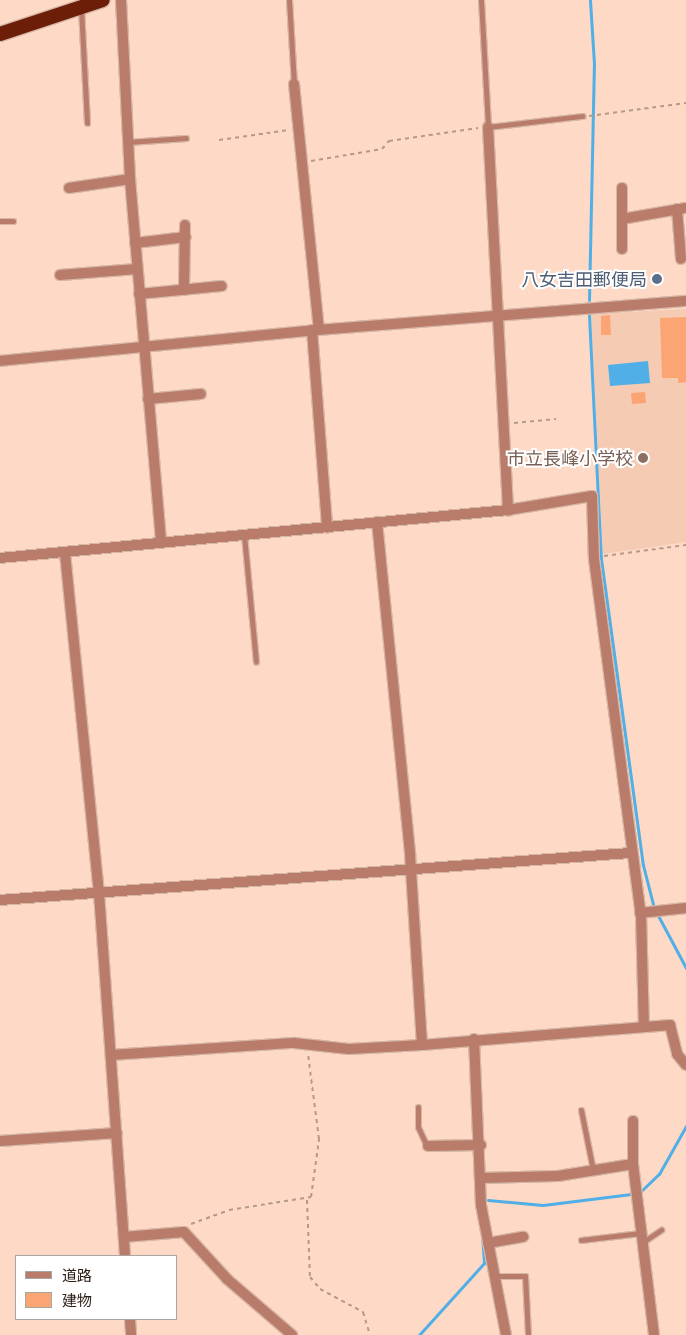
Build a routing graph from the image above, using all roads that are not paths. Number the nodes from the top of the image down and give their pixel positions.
1 (103, 0) edge
2 (122, 0) edge
3 (289, 0) edge
4 (481, 0) edge
5 (81, 8) junction
6 (0, 34) edge
7 (294, 84) joint
8 (582, 116) road end
9 (87, 123) dead end
10 (488, 127) junction
11 (186, 138) dead end
12 (128, 142) junction
13 (130, 179) junction
14 (69, 188) dead end
15 (622, 188) dead end
16 (681, 209) edge
17 (622, 219) junction
18 (12, 221) dead end
19 (0, 222) edge
20 (185, 224) dead end
21 (186, 236) junction
22 (135, 243) junction
23 (622, 250) dead end
24 (681, 259) dead end
25 (137, 268) junction
26 (60, 276) dead end
27 (222, 286) dead end
28 (184, 290) junction
29 (140, 294) junction
30 (686, 302) edge
31 (497, 314) junction
32 (316, 330) junction
33 (144, 349) junction
34 (0, 361) edge
35 (201, 394) dead end
36 (148, 399) junction
37 (508, 510) junction
38 (378, 522) junction
39 (327, 527) junction
40 (244, 535) junction
41 (161, 543) junction
42 (65, 553) junction
43 (0, 558) edge
44 (256, 661) dead end
45 (630, 853) junction
46 (408, 869) junction
47 (99, 893) junction
48 (0, 900) edge
49 (686, 908) edge
50 (640, 913) junction
51 (644, 1026) junction
52 (474, 1039) junction
53 (422, 1045) junction
54 (111, 1055) junction
55 (686, 1065) edge
56 (418, 1107) dead end
57 (581, 1110) dead end
58 (633, 1121) dead end
59 (117, 1133) junction
60 (0, 1141) edge
61 (481, 1145) junction
62 (428, 1146) joint
63 (632, 1164) junction
64 (593, 1170) junction
65 (481, 1178) junction
66 (661, 1230) dead end
67 (124, 1237) junction
68 (523, 1237) dead end
69 (642, 1237) junction
70 (581, 1240) dead end
71 (488, 1243) junction
72 (125, 1255) edge
73 (495, 1276) junction
74 (130, 1320) edge
75 (131, 1335) edge
76 (292, 1335) edge
77 (506, 1335) edge
78 (528, 1335) edge
79 (654, 1335) edge

1 - 5 highway
2 - 12 street
3 - 7 lane
4 - 10 lane
5 - 6 highway
5 - 9 lane
7 - 32 street
8 - 10 lane
10 - 31 street
11 - 12 lane
12 - 13 street
13 - 14 street
13 - 22 street
15 - 17 street
16 - 17 street
16 - 24 street
17 - 23 street
18 - 19 lane
20 - 21 street
21 - 22 street
21 - 28 street
22 - 25 street
25 - 26 street
25 - 29 street
27 - 28 street
28 - 29 street
29 - 33 street
30 - 31 street
31 - 32 street
31 - 37 street
32 - 33 street
32 - 39 street
33 - 34 street
33 - 36 street
35 - 36 street
36 - 41 street
37 - 38 street
37 - 45 street
38 - 39 street
38 - 46 street
39 - 40 street
40 - 41 street
40 - 44 lane
41 - 42 street
42 - 43 street
42 - 47 street
45 - 46 street
45 - 50 street
46 - 47 street
46 - 53 street
47 - 48 street
47 - 54 street
49 - 50 street
50 - 51 street
51 - 52 street
51 - 55 street
52 - 53 street
52 - 61 street
53 - 54 street
54 - 59 street
56 - 62 lane
57 - 64 lane
58 - 63 street
59 - 60 street
59 - 67 street
61 - 62 street
61 - 65 street
63 - 64 street
63 - 69 street
64 - 65 street
65 - 71 street
66 - 69 lane
67 - 72 street
67 - 76 street
68 - 71 street
69 - 70 lane
69 - 79 street
71 - 73 street
73 - 77 street
73 - 78 lane
74 - 75 street

